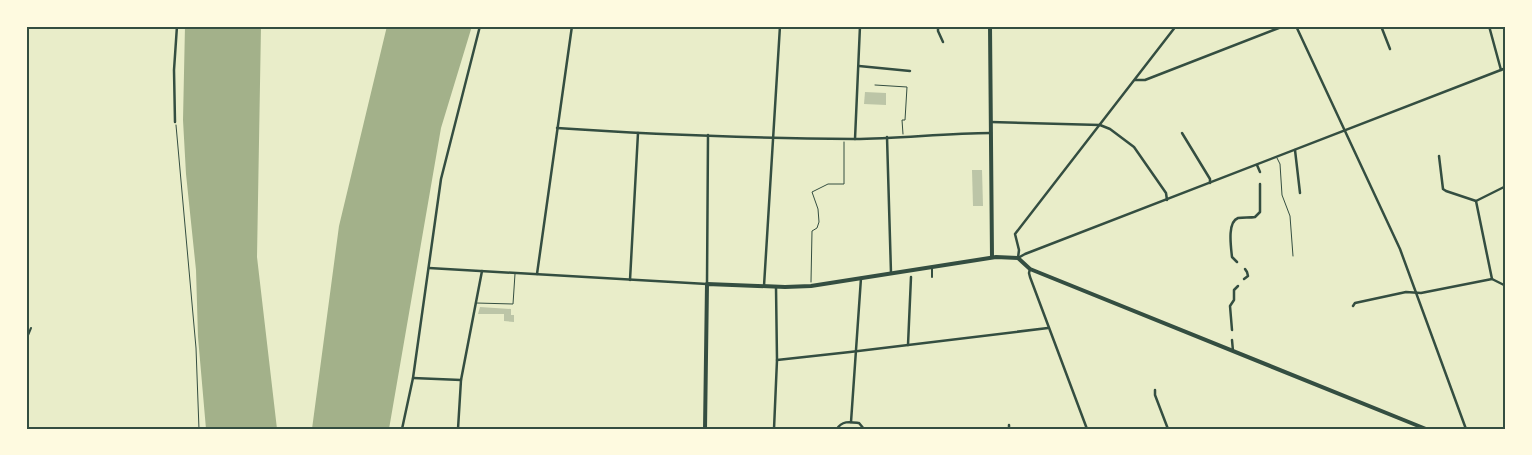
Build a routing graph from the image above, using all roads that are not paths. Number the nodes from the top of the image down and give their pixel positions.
1 (177, 26) edge
2 (480, 26) edge
3 (572, 26) edge
4 (780, 26) edge
5 (860, 26) edge
6 (938, 26) edge
7 (990, 26) edge
8 (1176, 26) edge
9 (1284, 26) edge
10 (1296, 26) edge
11 (1381, 26) edge
12 (1490, 26) edge
13 (943, 42) dead end
14 (1390, 49) dead end
15 (858, 66) junction
16 (1506, 68) edge
17 (910, 70) dead end
18 (1501, 70) junction
19 (1135, 80) junction
20 (175, 122) road end
21 (991, 122) junction
22 (1100, 125) junction
23 (557, 128) junction
24 (1345, 130) junction
25 (638, 133) junction
26 (991, 133) junction
27 (1182, 133) dead end
28 (708, 135) junction
29 (887, 137) junction
30 (774, 138) junction
31 (855, 139) junction
32 (1295, 150) junction
33 (1439, 156) dead end
34 (1277, 157) junction
35 (1257, 165) junction
36 (1260, 172) dead end
37 (1210, 183) junction
38 (1260, 184) dead end
39 (1506, 186) edge
40 (1300, 193) dead end
41 (1167, 200) junction
42 (1476, 201) junction
43 (1293, 256) dead end
44 (992, 257) junction
45 (1018, 258) junction
46 (1237, 262) dead end
47 (932, 267) junction
48 (428, 268) junction
49 (1030, 269) junction
50 (1245, 269) dead end
51 (482, 271) junction
52 (515, 274) junction
53 (537, 274) junction
54 (891, 274) junction
55 (911, 277) dead end
56 (932, 277) dead end
57 (861, 278) junction
58 (1244, 279) dead end
59 (1492, 279) junction
60 (630, 280) junction
61 (707, 284) junction
62 (764, 286) junction
63 (1238, 286) dead end
64 (1506, 286) edge
65 (776, 287) junction
66 (1416, 292) junction
67 (475, 303) junction
68 (1353, 306) dead end
69 (31, 328) dead end
70 (1048, 328) junction
71 (1232, 330) dead end
72 (26, 340) edge
73 (1232, 340) dead end
74 (908, 345) junction
75 (857, 351) junction
76 (1232, 351) junction
77 (776, 360) junction
78 (414, 378) junction
79 (461, 380) junction
80 (1155, 390) dead end
81 (851, 422) junction
82 (402, 429) edge
83 (458, 429) edge
84 (705, 429) edge
85 (774, 429) edge
86 (838, 429) edge
87 (864, 429) edge
88 (1087, 429) edge
89 (1168, 429) edge
90 (1426, 429) edge
91 (1466, 429) edge

1 - 20 street
2 - 48 street
3 - 23 street
4 - 30 street
5 - 15 street
6 - 13 street
7 - 21 main road
8 - 19 street
9 - 19 street
10 - 24 street
11 - 14 street
12 - 18 street
15 - 17 street
15 - 31 street
16 - 18 street
18 - 24 street
19 - 22 street
21 - 22 street
21 - 26 main road
22 - 41 street
22 - 45 street
23 - 25 street
23 - 53 street
24 - 32 street
24 - 66 street
25 - 28 street
25 - 60 street
26 - 29 street
26 - 44 main road
27 - 37 street
28 - 30 street
28 - 61 street
29 - 31 street
29 - 54 street
30 - 31 street
30 - 62 street
32 - 34 street
32 - 40 street
33 - 42 street
34 - 35 street
34 - 43 lane
35 - 36 street
35 - 37 street
37 - 41 street
38 - 46 street
39 - 42 street
41 - 45 street
42 - 59 street
44 - 45 main road
44 - 47 main road
45 - 49 main road
47 - 54 main road
47 - 56 street
48 - 51 street
48 - 78 street
49 - 70 street
49 - 76 main road
50 - 58 street
51 - 52 street
51 - 67 street
52 - 53 street
52 - 67 lane
53 - 60 street
54 - 57 main road
55 - 74 street
57 - 65 main road
57 - 75 street
59 - 64 street
59 - 66 street
60 - 61 street
61 - 62 main road
61 - 84 main road
62 - 65 main road
63 - 71 street
65 - 77 street
66 - 68 street
66 - 91 street
67 - 79 street
69 - 72 street
70 - 74 street
70 - 88 street
73 - 76 street
74 - 75 street
75 - 77 street
75 - 81 street
76 - 90 main road
77 - 85 street
78 - 79 street
78 - 82 street
79 - 83 street
80 - 89 street
81 - 86 street
81 - 87 street

